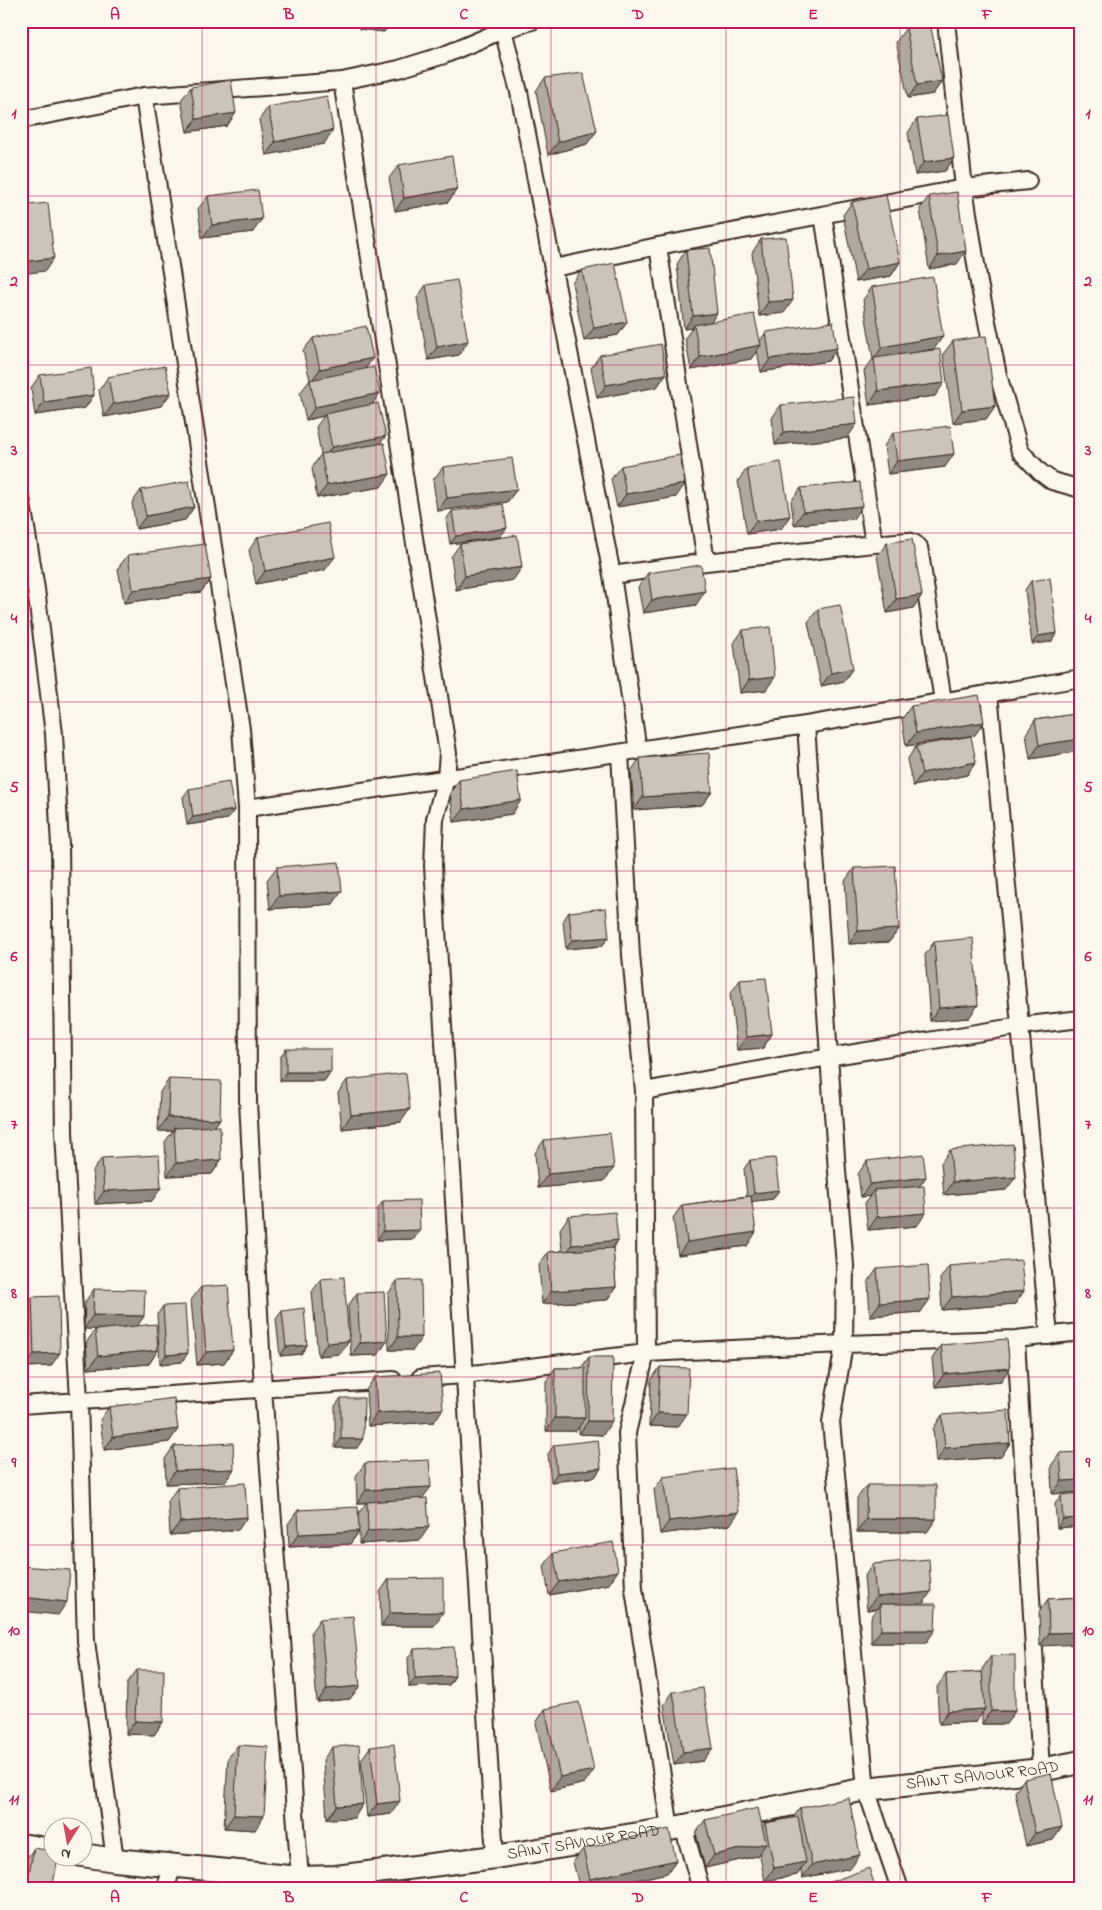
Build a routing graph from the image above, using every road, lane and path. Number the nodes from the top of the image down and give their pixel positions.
1 (532, 21) edge
2 (946, 21) edge
3 (503, 30) junction
4 (342, 81) junction
5 (144, 96) junction
6 (21, 120) edge
7 (1028, 181) dead end
8 (964, 188) junction
9 (823, 215) junction
10 (658, 246) junction
11 (554, 268) junction
12 (1081, 489) edge
13 (21, 498) edge
14 (874, 544) junction
15 (706, 562) junction
16 (612, 575) junction
17 (1081, 678) edge
18 (989, 693) junction
19 (943, 701) junction
20 (806, 725) junction
21 (638, 751) junction
22 (620, 753) junction
23 (446, 778) junction
24 (247, 808) junction
25 (1081, 1019) edge
26 (1020, 1026) junction
27 (829, 1057) junction
28 (644, 1091) junction
29 (1081, 1332) edge
30 (1049, 1336) junction
31 (1016, 1339) junction
32 (844, 1344) junction
33 (646, 1353) junction
34 (464, 1375) junction
35 (263, 1389) junction
36 (79, 1400) junction
37 (21, 1405) edge
38 (1081, 1762) edge
39 (1041, 1770) junction
40 (866, 1789) junction
41 (677, 1828) junction
42 (21, 1845) edge
43 (42, 1848) edge
44 (92, 1857) edge
45 (495, 1857) junction
46 (115, 1860) junction
47 (173, 1866) junction
48 (300, 1878) junction
49 (165, 1889) edge
50 (701, 1889) edge
51 (900, 1889) edge

1 - 3 street
2 - 8 street
3 - 4 street
3 - 11 street
4 - 5 street
4 - 23 street
5 - 6 street
5 - 24 street
7 - 8 street
8 - 9 street
8 - 12 street
9 - 10 street
9 - 14 street
10 - 11 street
10 - 15 street
11 - 16 street
13 - 36 street
14 - 15 street
14 - 19 street
15 - 16 street
16 - 21 street
17 - 18 street
18 - 19 street
18 - 26 street
19 - 20 street
20 - 21 street
20 - 27 street
21 - 22 street
22 - 23 street
22 - 28 street
23 - 24 street
23 - 34 street
24 - 35 street
25 - 26 street
26 - 27 street
26 - 30 street
27 - 28 street
27 - 32 street
28 - 33 street
29 - 30 street
30 - 31 street
31 - 32 street
31 - 39 street
32 - 33 street
32 - 40 street
33 - 34 street
33 - 41 street
34 - 35 street
34 - 45 street
35 - 36 street
35 - 48 street
36 - 37 street
36 - 46 street
38 - 39 street, SAINT SAVIOUR ROAD
39 - 40 street, SAINT SAVIOUR ROAD
40 - 41 street, SAINT SAVIOUR ROAD
40 - 51 street
41 - 45 street, SAINT SAVIOUR ROAD
41 - 50 street
42 - 43 street
44 - 46 street, SAINT SAVIOUR ROAD
45 - 48 street, SAINT SAVIOUR ROAD
46 - 47 street, SAINT SAVIOUR ROAD
47 - 48 street, SAINT SAVIOUR ROAD
47 - 49 street

